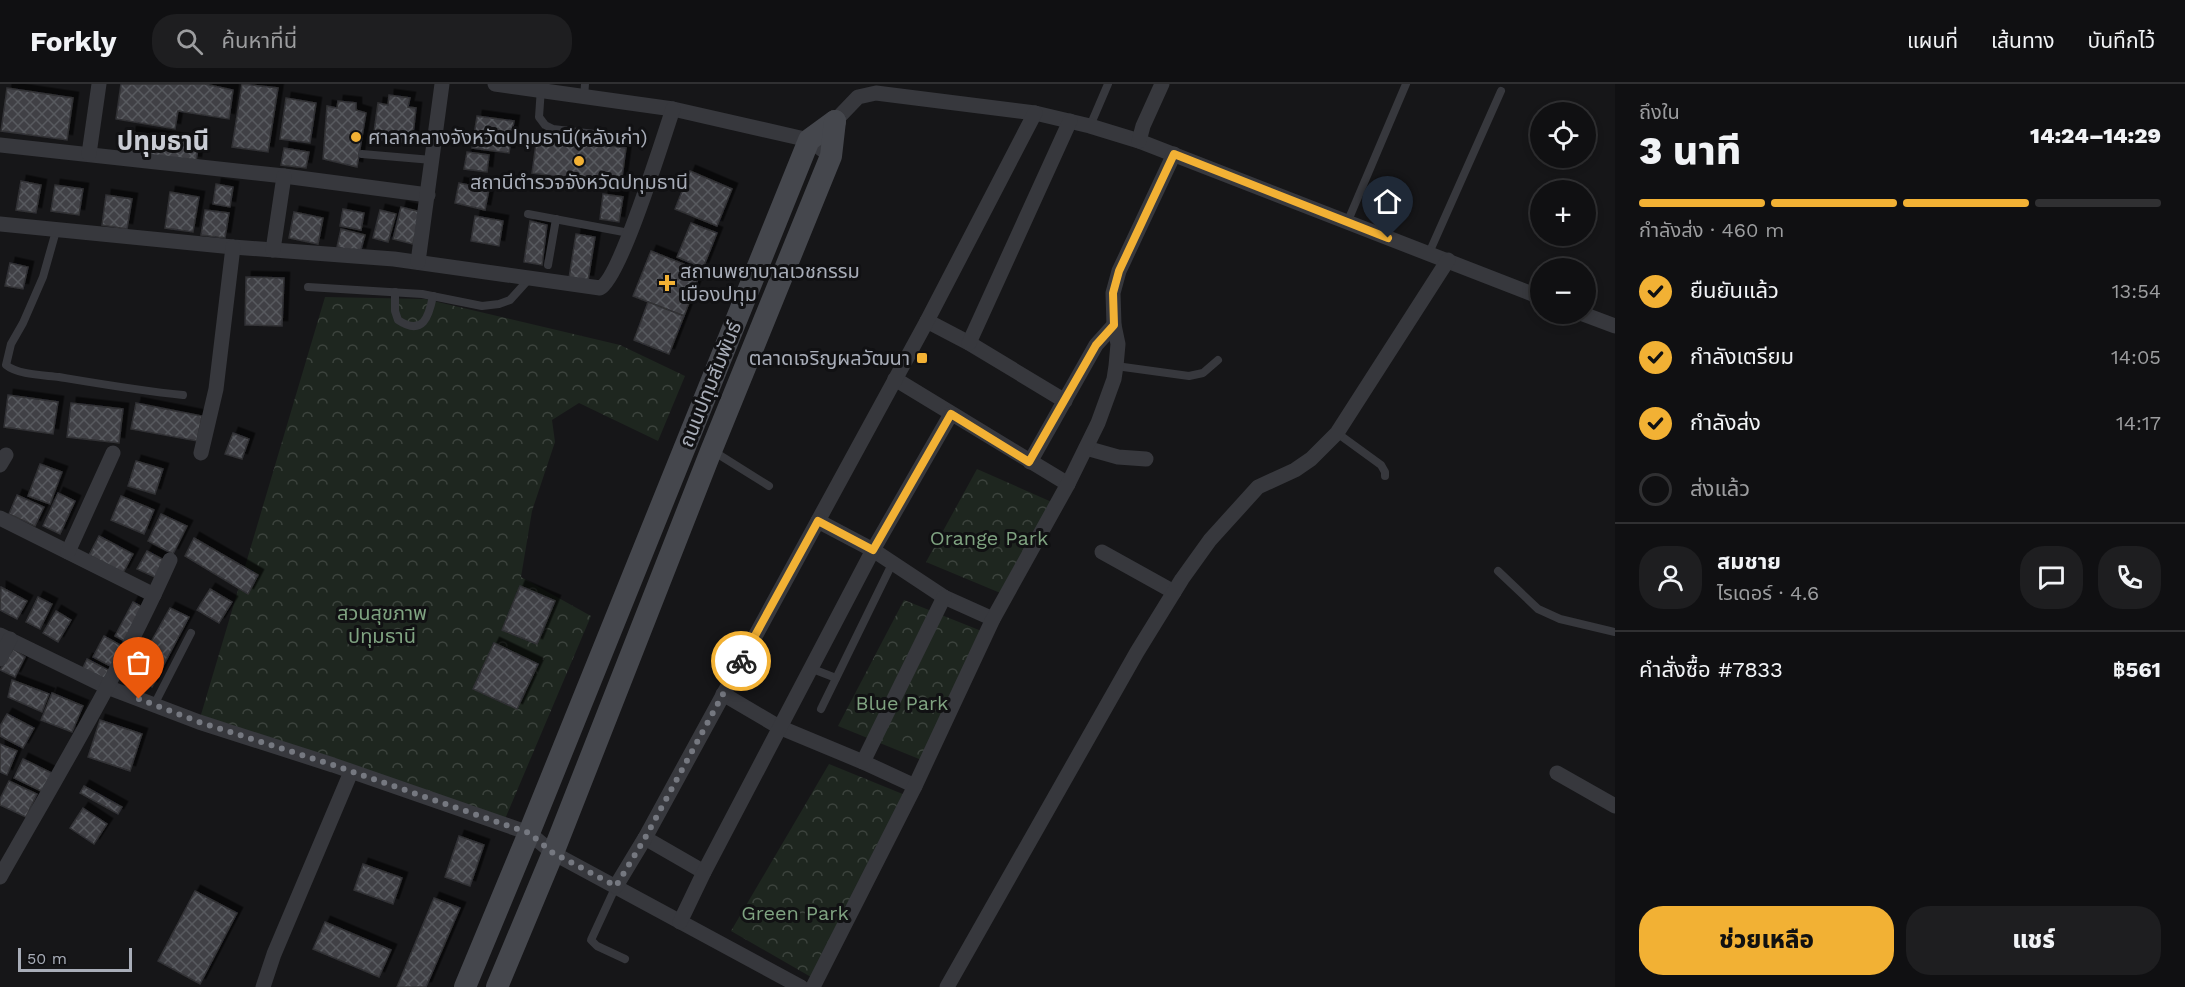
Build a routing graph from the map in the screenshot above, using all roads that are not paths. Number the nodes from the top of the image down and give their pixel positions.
1 (99, 84) edge
2 (442, 84) edge
3 (495, 84) edge
4 (1108, 84) edge
5 (1162, 84) edge
6 (1406, 84) edge
7 (541, 87) edge
8 (584, 90) edge
9 (857, 91) edge
10 (1501, 91) dead end
11 (673, 109) junction
12 (1035, 113) junction
13 (1070, 120) junction
14 (835, 121) junction
15 (1090, 126) junction
16 (611, 136) dead end
17 (809, 140) junction
18 (1139, 141) junction
19 (0, 144) edge
20 (89, 154) junction
21 (362, 154) dead end
22 (1174, 154) junction
23 (831, 156) junction
24 (432, 160) junction
25 (284, 176) junction
26 (428, 195) junction
27 (528, 214) dead end
28 (556, 219) junction
29 (1347, 223) junction
30 (0, 224) edge
31 (57, 231) junction
32 (629, 233) junction
33 (234, 248) junction
34 (273, 250) junction
35 (1429, 253) junction
36 (1448, 260) junction
37 (418, 262) junction
38 (548, 265) dead end
39 (529, 279) junction
40 (309, 287) dead end
41 (395, 292) junction
42 (1530, 293) edge
43 (433, 296) junction
44 (1596, 319) edge
45 (927, 321) junction
46 (1114, 325) junction
47 (1615, 326) edge
48 (969, 343) junction
49 (1218, 360) dead end
50 (1116, 366) junction
51 (895, 380) junction
52 (183, 395) dead end
53 (1065, 401) junction
54 (951, 414) junction
55 (1337, 433) junction
56 (1086, 448) junction
57 (711, 451) junction
58 (114, 453) dead end
59 (201, 453) dead end
60 (1146, 459) dead end
61 (1029, 462) junction
62 (1385, 476) dead end
63 (1068, 484) junction
64 (769, 486) dead end
65 (0, 518) edge
66 (818, 521) junction
67 (873, 550) junction
68 (68, 552) junction
69 (1102, 552) dead end
70 (170, 560) dead end
71 (892, 564) junction
72 (1498, 571) dead end
73 (1174, 592) junction
74 (154, 595) junction
75 (944, 597) junction
76 (993, 619) junction
77 (1615, 632) edge
78 (191, 633) dead end
79 (5, 637) edge
80 (0, 659) edge
81 (810, 668) junction
82 (836, 678) junction
83 (108, 687) junction
84 (723, 694) junction
85 (154, 705) junction
86 (821, 709) dead end
87 (779, 727) junction
88 (863, 762) junction
89 (351, 772) junction
90 (1557, 773) dead end
91 (915, 786) junction
92 (1615, 806) edge
93 (529, 833) junction
94 (645, 838) junction
95 (553, 853) junction
96 (704, 872) junction
97 (0, 877) edge
98 (616, 886) junction
99 (680, 922) junction
100 (625, 959) dead end
101 (263, 987) edge
102 (465, 987) edge
103 (497, 987) edge
104 (801, 987) edge
105 (813, 987) edge
106 (947, 987) edge

1 - 20 street
2 - 24 street
3 - 7 street
4 - 15 lane
5 - 18 street
6 - 29 lane
7 - 8 street
7 - 16 lane
8 - 11 street
9 - 12 street
9 - 14 street
10 - 35 lane
11 - 17 street
11 - 32 street
12 - 13 street
12 - 45 street
13 - 15 street
13 - 48 street
14 - 17 street
14 - 23 street, ถนนปทุมสัมพันธ์
15 - 18 street
17 - 23 street
17 - 93 street, ถนนปทุมสัมพันธ์
18 - 22 street
19 - 20 street
20 - 25 street
21 - 24 lane
22 - 29 street
22 - 46 street
23 - 57 street, ถนนปทุมสัมพันธ์
24 - 26 street
25 - 26 street
25 - 34 street
26 - 37 street
27 - 28 lane
28 - 32 lane
28 - 38 lane
29 - 35 street
30 - 31 street
31 - 33 street
31 - 52 lane
32 - 39 street
33 - 34 street
33 - 59 street
34 - 37 street
35 - 36 street
36 - 42 street
36 - 55 street
37 - 39 street
39 - 43 lane
40 - 41 lane
41 - 43 lane
41 - 43 lane
44 - 47 street
45 - 48 street
45 - 51 street
46 - 50 street
46 - 53 street
48 - 53 street
49 - 50 lane
50 - 56 street
51 - 54 street
51 - 66 street
53 - 61 street
54 - 61 street
54 - 67 street
55 - 62 lane
55 - 73 street
56 - 60 street
56 - 63 street
57 - 64 lane
57 - 95 street, ถนนปทุมสัมพันธ์
58 - 68 street
61 - 63 street
63 - 76 street
65 - 68 street
66 - 67 street
66 - 84 street
67 - 71 street
67 - 81 street
68 - 74 street
69 - 73 street
70 - 74 street
71 - 75 street
71 - 82 lane
72 - 77 lane
73 - 106 street
74 - 83 street
75 - 76 street
75 - 88 street
76 - 91 street
78 - 85 lane
79 - 80 street
79 - 83 street
81 - 82 lane
81 - 87 street
82 - 86 lane
83 - 85 street
83 - 97 street
84 - 87 street
84 - 94 street
85 - 89 street
87 - 88 street
87 - 96 street
88 - 91 street
89 - 93 street
89 - 101 street
90 - 92 street
91 - 105 street
93 - 95 street
93 - 102 street, ถนนปทุมสัมพันธ์
94 - 96 street
94 - 98 street
95 - 98 street
95 - 103 street, ถนนปทุมสัมพันธ์
96 - 99 street
98 - 99 street
98 - 100 lane
99 - 104 street

